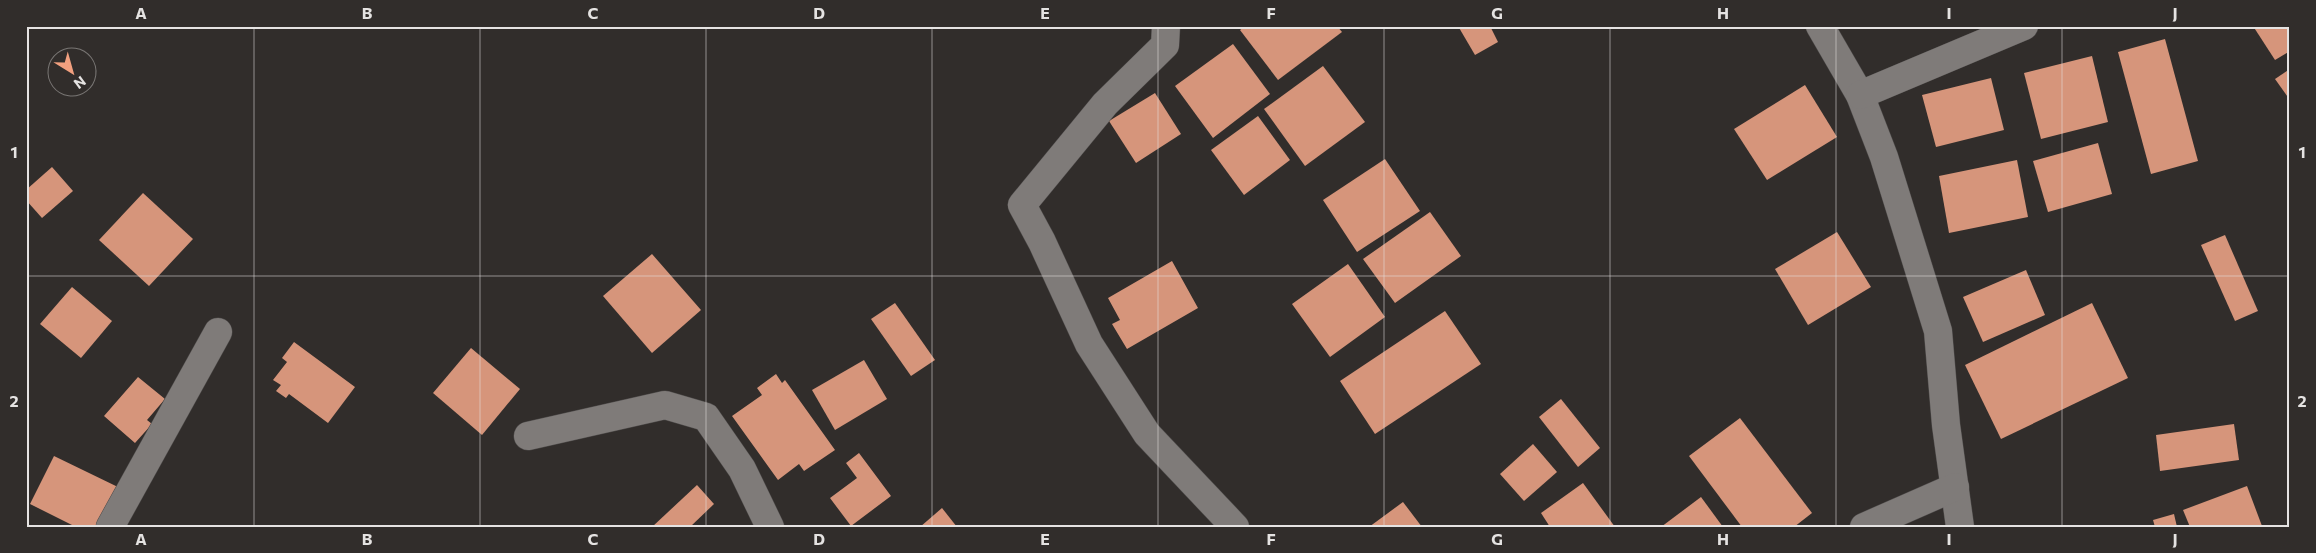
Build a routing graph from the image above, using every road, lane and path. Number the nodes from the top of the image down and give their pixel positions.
1 (1166, 26) edge
2 (1820, 26) edge
3 (2024, 26) edge
4 (1860, 95) junction
5 (218, 332) dead end
6 (528, 436) dead end
7 (1955, 487) junction
8 (110, 527) edge
9 (770, 527) edge
10 (1235, 527) edge
11 (1864, 527) edge
12 (1960, 527) edge

1 - 10 street
2 - 4 street
3 - 4 street
4 - 7 street
5 - 8 street
6 - 9 street
7 - 11 street
7 - 12 street

